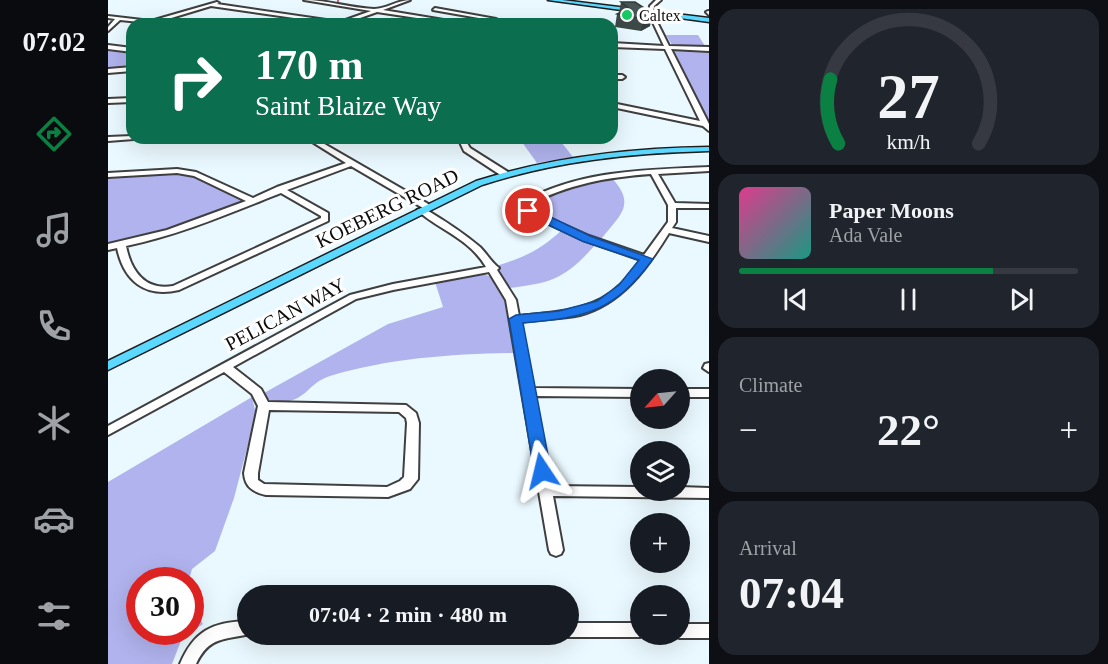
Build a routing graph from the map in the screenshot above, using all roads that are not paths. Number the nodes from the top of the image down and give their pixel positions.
1 (229, 0) edge
2 (306, 0) edge
3 (408, 0) edge
4 (550, 0) edge
5 (560, 0) edge
6 (658, 0) edge
7 (653, 4) junction
8 (212, 5) junction
9 (435, 9) dead end
10 (380, 10) junction
11 (632, 10) junction
12 (465, 14) junction
13 (652, 15) junction
14 (108, 17) edge
15 (119, 18) junction
16 (166, 18) edge
17 (301, 18) edge
18 (358, 18) edge
19 (430, 18) edge
20 (456, 18) edge
21 (486, 18) edge
22 (126, 19) edge
23 (706, 20) edge
24 (108, 30) edge
25 (618, 45) edge
26 (108, 47) edge
27 (668, 48) junction
28 (126, 49) edge
29 (709, 49) edge
30 (126, 69) edge
31 (108, 70) edge
32 (618, 77) edge
33 (622, 77) dead end
34 (126, 100) edge
35 (108, 101) edge
36 (618, 106) edge
37 (634, 110) junction
38 (618, 111) edge
39 (707, 126) edge
40 (126, 138) edge
41 (108, 139) edge
42 (319, 144) edge
43 (464, 144) edge
44 (707, 149) edge
45 (352, 163) junction
46 (709, 169) edge
47 (654, 173) junction
48 (505, 174) junction
49 (108, 175) edge
50 (280, 189) junction
51 (251, 200) junction
52 (672, 205) junction
53 (709, 206) edge
54 (424, 209) junction
55 (668, 230) junction
56 (709, 239) edge
57 (121, 245) junction
58 (108, 247) edge
59 (647, 259) junction
60 (494, 268) junction
61 (516, 319) junction
62 (108, 366) edge
63 (225, 367) junction
64 (528, 392) junction
65 (630, 393) edge
66 (690, 393) edge
67 (709, 393) edge
68 (264, 406) junction
69 (108, 431) edge
70 (546, 491) junction
71 (709, 493) edge
72 (556, 550) dead end
73 (237, 629) edge
74 (579, 630) edge
75 (630, 630) edge
76 (690, 631) edge
77 (709, 631) edge
78 (188, 664) edge

1 - 8 street
2 - 10 street
3 - 10 street
4 - 5 main road
5 - 11 main road
5 - 13 main road
6 - 7 street
7 - 11 main road
7 - 13 street
8 - 16 street
8 - 17 street
9 - 12 street
10 - 18 street
10 - 19 street
11 - 13 main road
12 - 20 street
12 - 21 street
13 - 23 main road
13 - 23 main road
13 - 27 street
14 - 15 street
15 - 22 street
15 - 24 street
25 - 27 street
26 - 28 street
27 - 29 street
27 - 39 street
30 - 31 street
32 - 33 street
34 - 35 street
36 - 37 street
37 - 38 street
37 - 39 street
40 - 41 street
42 - 45 street
43 - 48 street
44 - 48 main road, KOEBERG ROAD
45 - 50 street
45 - 54 street
46 - 47 street
47 - 52 street
47 - 59 street
48 - 54 main road, KOEBERG ROAD
49 - 51 street
50 - 51 street
50 - 57 street
51 - 57 street
52 - 53 street
52 - 55 street
54 - 60 street
54 - 62 main road, KOEBERG ROAD
55 - 56 street
55 - 59 street
57 - 58 street
59 - 61 street
60 - 61 street
60 - 63 street, PELICAN WAY
61 - 64 street
63 - 68 street
63 - 69 street, PELICAN WAY
64 - 65 street
64 - 70 street
66 - 67 street
68 - 68 street
70 - 71 street
70 - 72 street
73 - 78 street
74 - 75 street
76 - 77 street

